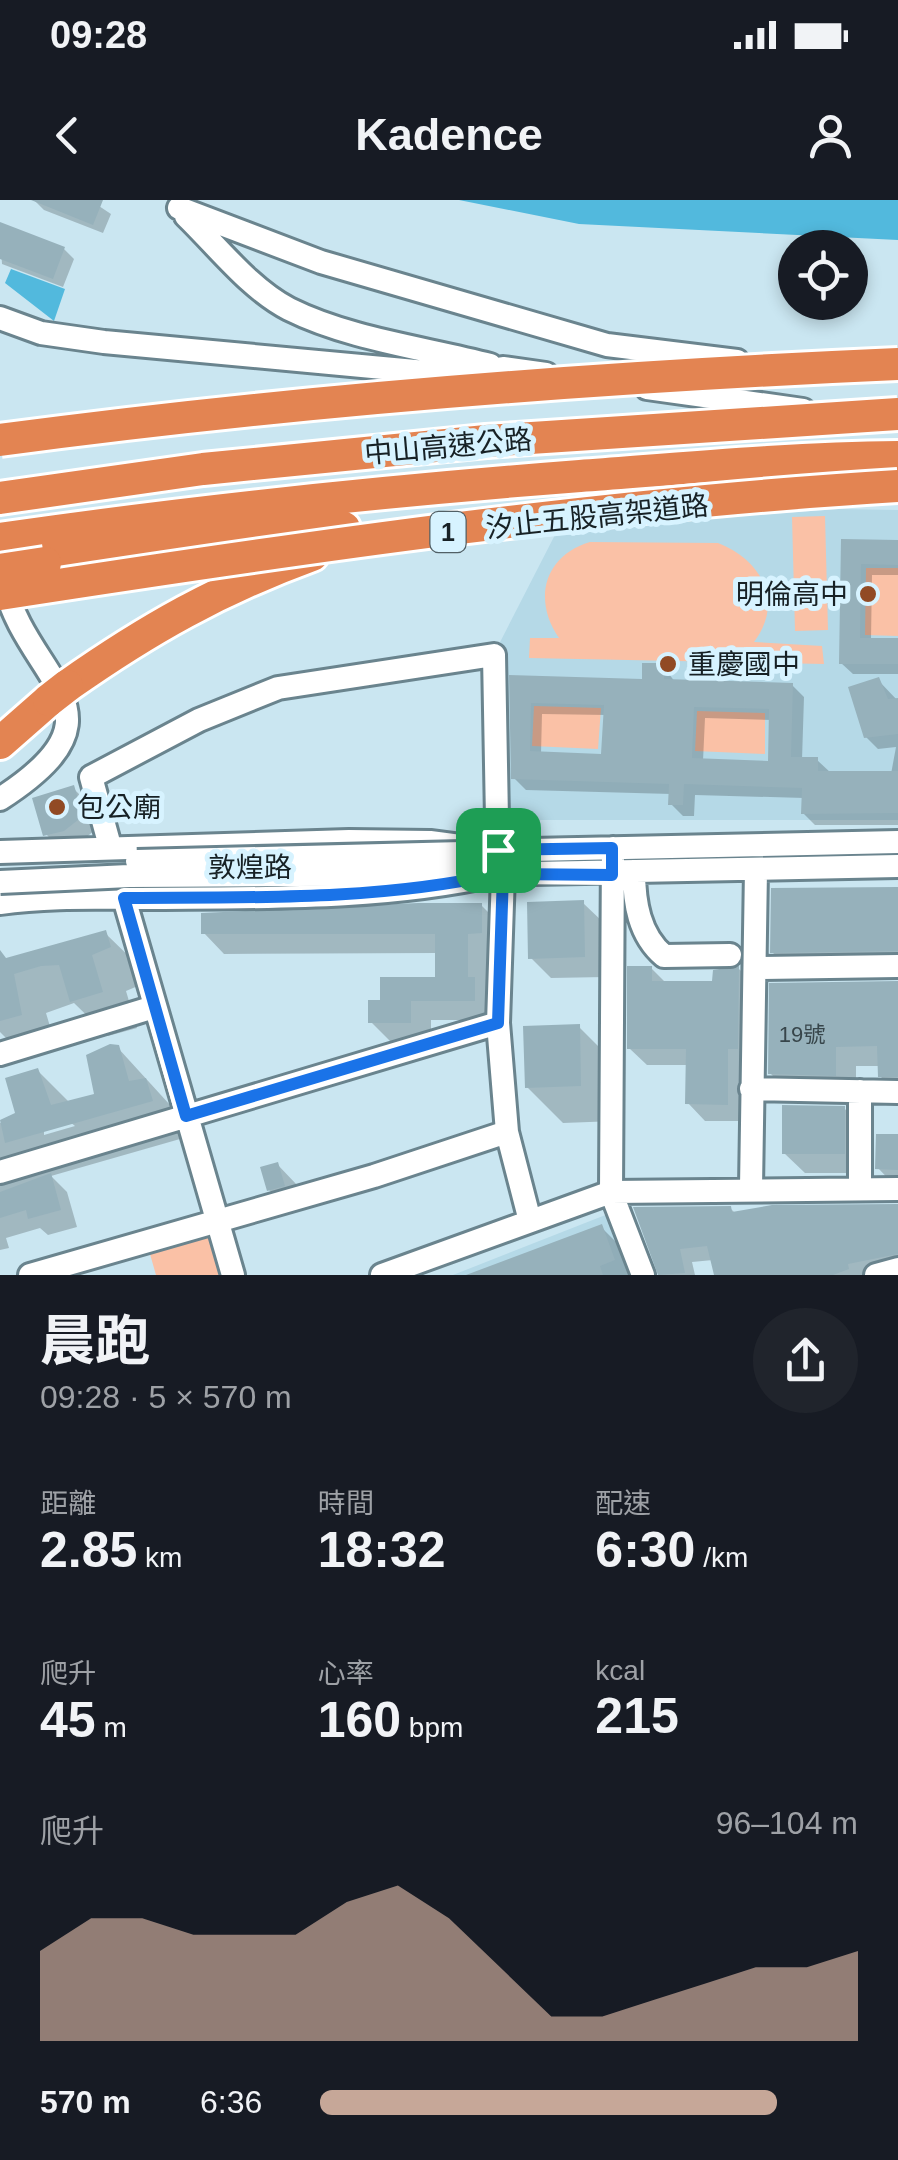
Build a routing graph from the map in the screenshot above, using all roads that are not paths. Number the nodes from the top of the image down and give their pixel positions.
1 (175, 204) edge
2 (0, 318) edge
3 (898, 364) edge
4 (503, 368) junction
5 (898, 376) edge
6 (898, 418) edge
7 (0, 440) edge
8 (898, 459) edge
9 (898, 486) edge
10 (15, 487) edge
11 (426, 520) junction
12 (0, 539) edge
13 (43, 548) junction
14 (0, 568) edge
15 (0, 594) edge
16 (0, 743) edge
17 (0, 799) edge
18 (898, 842) edge
19 (110, 846) junction
20 (612, 848) junction
21 (498, 850) junction
22 (0, 852) edge
23 (465, 864) junction
24 (898, 866) edge
25 (0, 867) edge
26 (756, 869) junction
27 (623, 873) junction
28 (501, 874) junction
29 (0, 882) edge
30 (124, 898) junction
31 (0, 902) edge
32 (730, 955) dead end
33 (898, 966) edge
34 (755, 968) junction
35 (154, 1007) junction
36 (498, 1023) junction
37 (0, 1054) edge
38 (751, 1089) junction
39 (860, 1091) junction
40 (898, 1092) edge
41 (186, 1116) junction
42 (506, 1132) junction
43 (0, 1172) edge
44 (752, 1188) junction
45 (860, 1188) junction
46 (898, 1190) edge
47 (610, 1192) junction
48 (530, 1221) junction
49 (218, 1222) junction
50 (898, 1269) edge
51 (30, 1275) edge
52 (233, 1275) edge
53 (382, 1275) edge
54 (643, 1275) edge
55 (876, 1275) edge

1 - 4 street
1 - 5 street
2 - 4 street
3 - 7 highway, bridge
4 - 6 street
6 - 10 highway, 中山高速公路, bridge
8 - 11 highway, 1
8 - 13 highway, 中山高速公路 / 1
9 - 15 highway, 汐止五股高架道路 / 1, bridge
11 - 13 highway, 1
11 - 16 highway, 1
12 - 13 highway, 中山高速公路 / 1
13 - 14 highway, 1, bridge
14 - 17 street
18 - 20 street, 敦煌路
19 - 21 street, 敦煌路
19 - 21 street
19 - 22 street, 敦煌路
20 - 21 street, 敦煌路
20 - 27 street
21 - 23 street, 敦煌路
21 - 28 street
23 - 25 street, bridge
23 - 28 street, 敦煌路
23 - 29 street, bridge
24 - 26 street, 敦煌路
26 - 27 street, 敦煌路
26 - 34 street
27 - 28 street, 敦煌路
27 - 32 street
27 - 47 street
28 - 30 street, 敦煌路
28 - 36 street
30 - 31 street, 敦煌路
30 - 35 street
33 - 34 street
34 - 38 street
35 - 37 street
35 - 41 street
36 - 41 street
36 - 42 street
38 - 39 street
38 - 44 street
39 - 40 street
39 - 45 street
41 - 43 street
41 - 49 street
42 - 48 street
42 - 49 street
44 - 45 street
44 - 47 street
45 - 46 street
47 - 48 street
47 - 54 street
48 - 53 street
49 - 51 street
49 - 52 street
50 - 55 street

